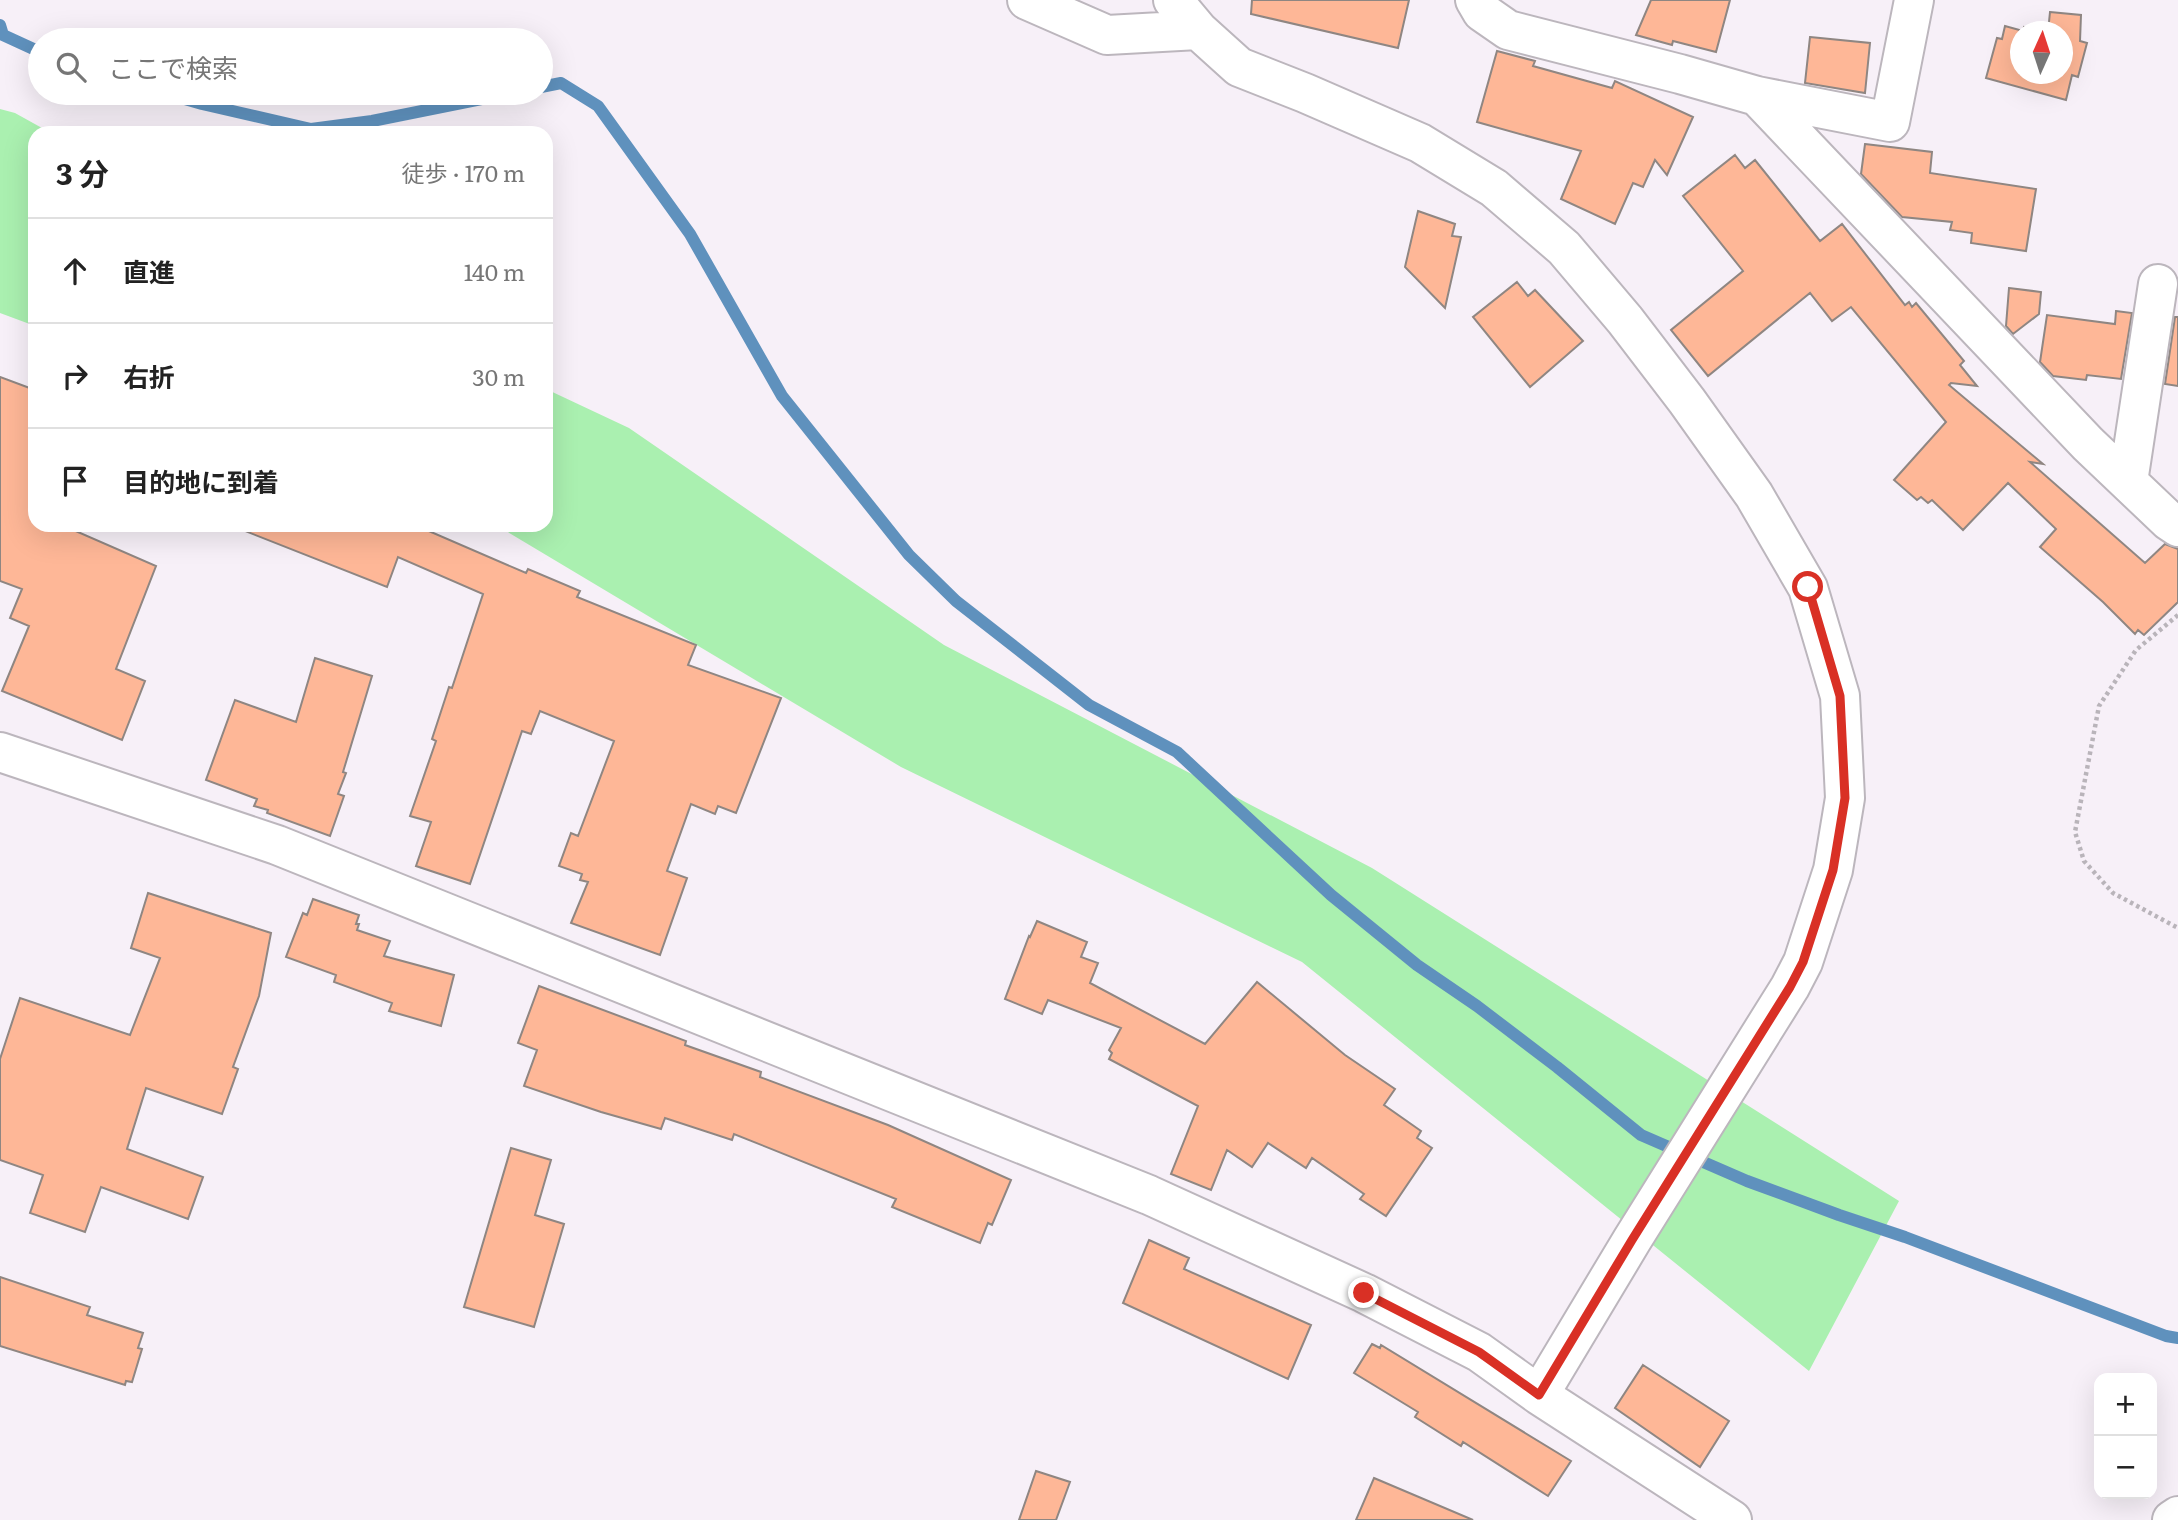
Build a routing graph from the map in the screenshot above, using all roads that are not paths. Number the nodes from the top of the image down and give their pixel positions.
1 (1027, 0) edge
2 (1173, 0) edge
3 (1475, 0) edge
4 (1914, 0) edge
5 (1198, 30) junction
6 (1756, 96) junction
7 (2158, 284) dead end
8 (2128, 482) junction
9 (2178, 527) edge
10 (0, 752) edge
11 (1539, 1395) junction
12 (2178, 1516) edge
13 (1732, 1520) edge
14 (2172, 1520) edge

1 - 5 street
2 - 5 street
3 - 6 street
4 - 6 street
5 - 11 street
6 - 8 street
7 - 8 street
8 - 9 street
10 - 11 street
11 - 13 street
12 - 14 street

